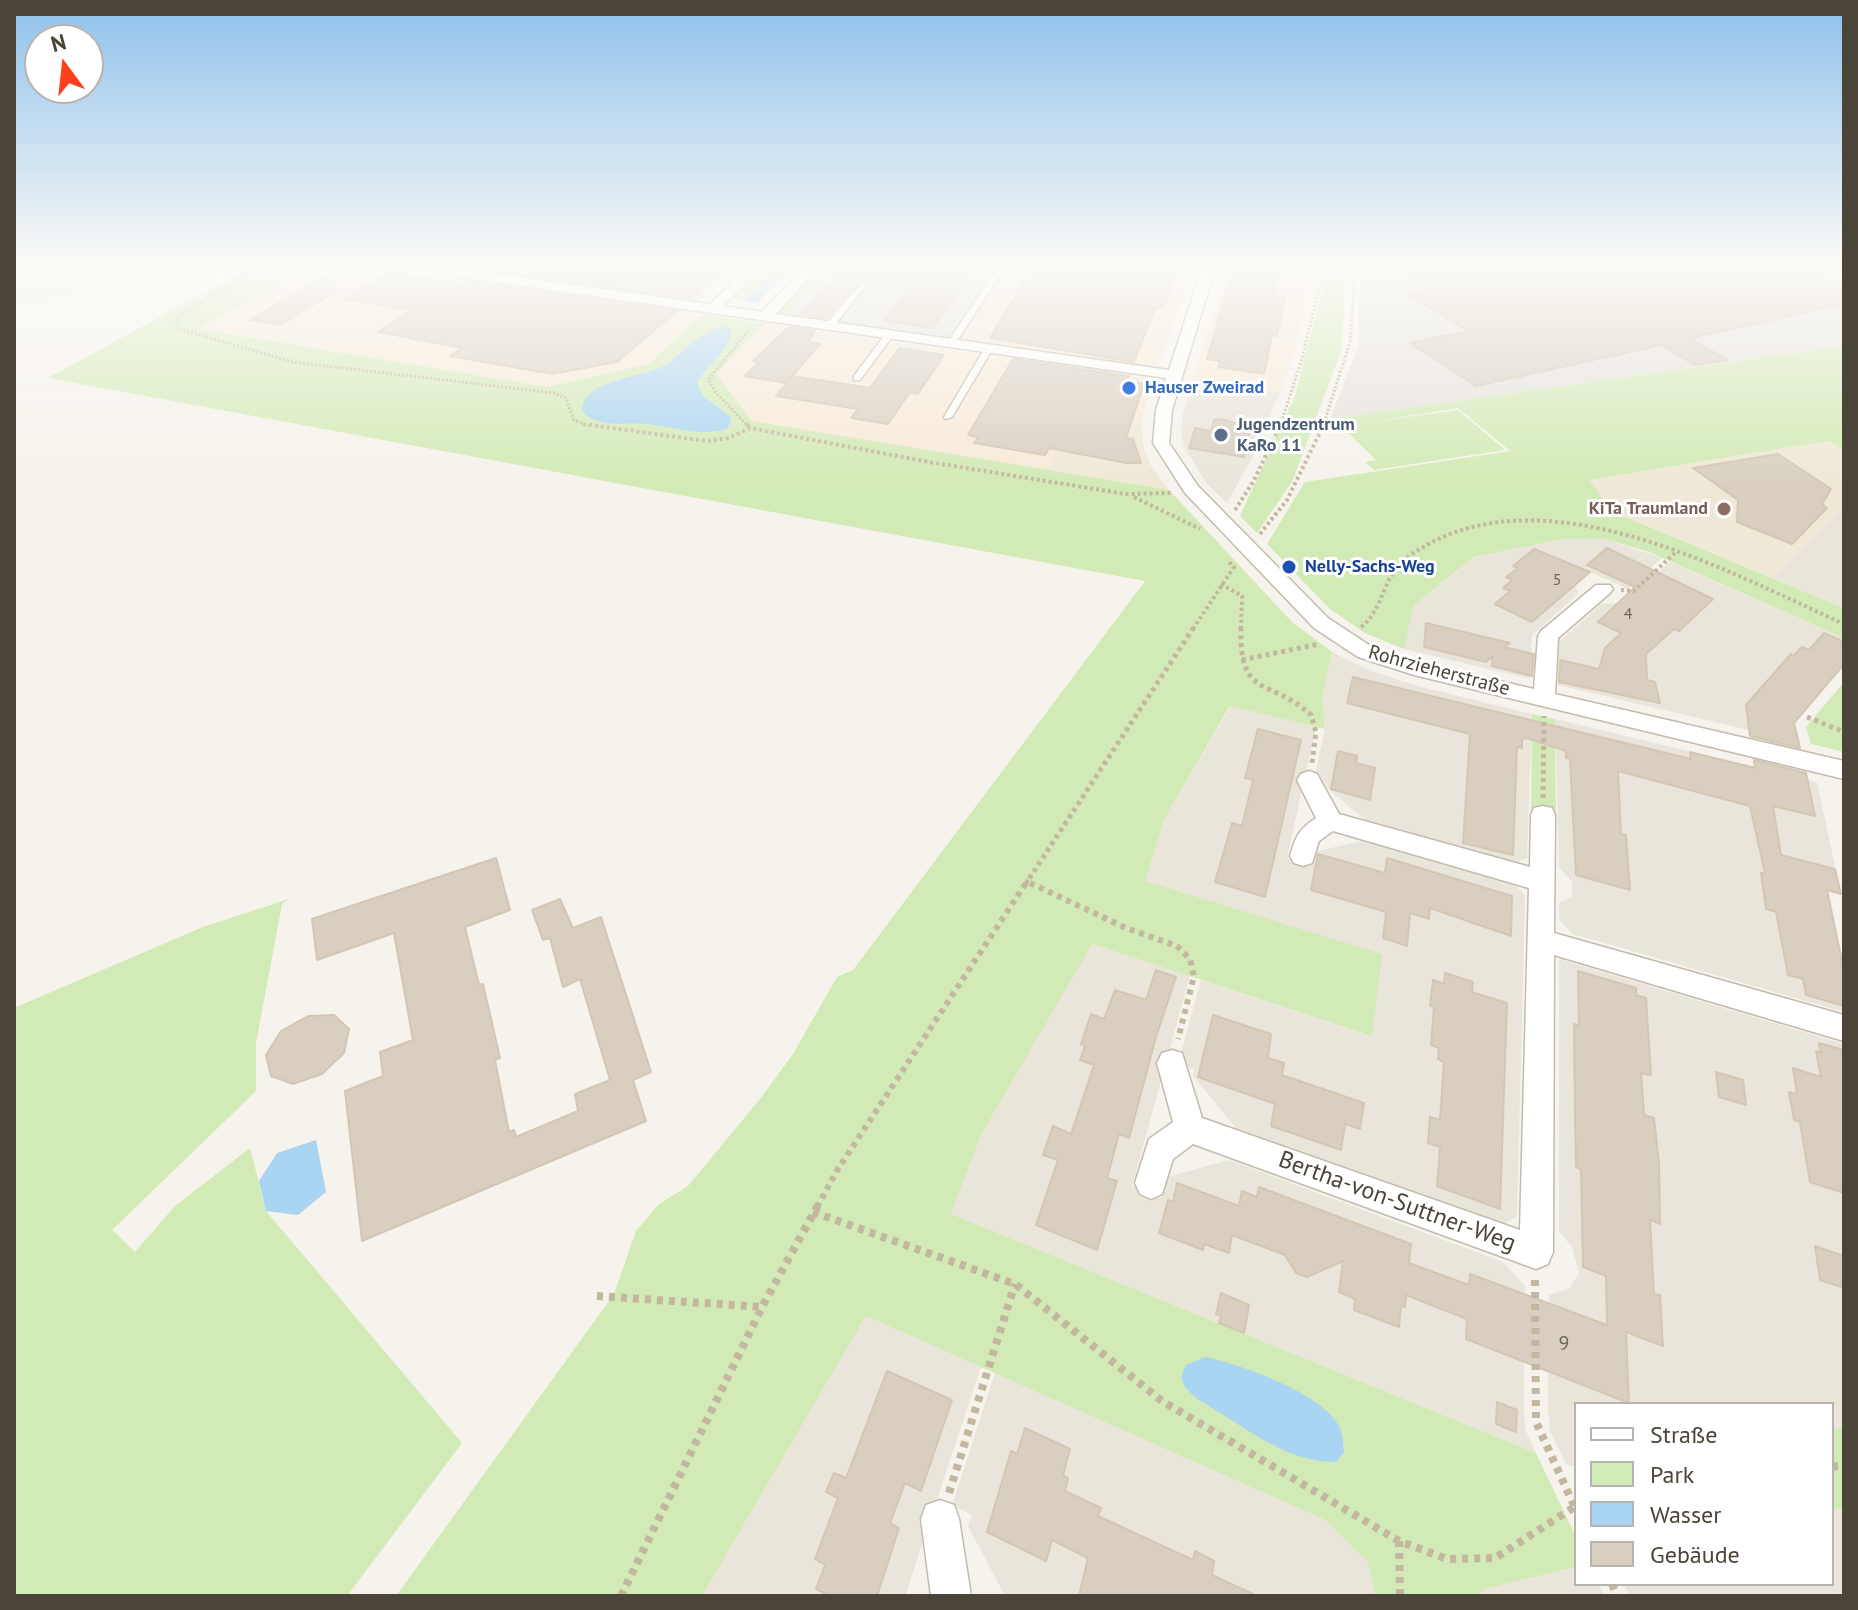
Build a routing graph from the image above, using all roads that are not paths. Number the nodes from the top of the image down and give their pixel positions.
1 (888, 337) edge
2 (914, 337) edge
3 (955, 337) edge
4 (1187, 337) edge
5 (952, 342) junction
6 (989, 348) junction
7 (1175, 375) junction
8 (857, 378) dead end
9 (948, 417) dead end
10 (1603, 589) road end
11 (1544, 699) junction
12 (1843, 772) edge
13 (1309, 780) road end
14 (1543, 815) road end
15 (1330, 821) junction
16 (1303, 856) dead end
17 (1542, 881) junction
18 (1541, 940) junction
19 (1844, 1028) edge
20 (1172, 1063) road end
21 (1190, 1128) junction
22 (1151, 1183) dead end
23 (940, 1519) road end
24 (951, 1596) edge

1 - 8 lane
2 - 5 street
3 - 5 lane
4 - 7 street, Rohrzieherstraße
5 - 6 street
6 - 7 street
6 - 9 lane
7 - 11 street, Rohrzieherstraße
10 - 11 street
11 - 12 street, Rohrzieherstraße
13 - 15 street
14 - 17 street, Bertha-von-Suttner-Weg
15 - 16 street
15 - 17 street
17 - 18 street, Bertha-von-Suttner-Weg
18 - 19 street
18 - 21 street, Bertha-von-Suttner-Weg
20 - 21 street
21 - 22 street
23 - 24 street

